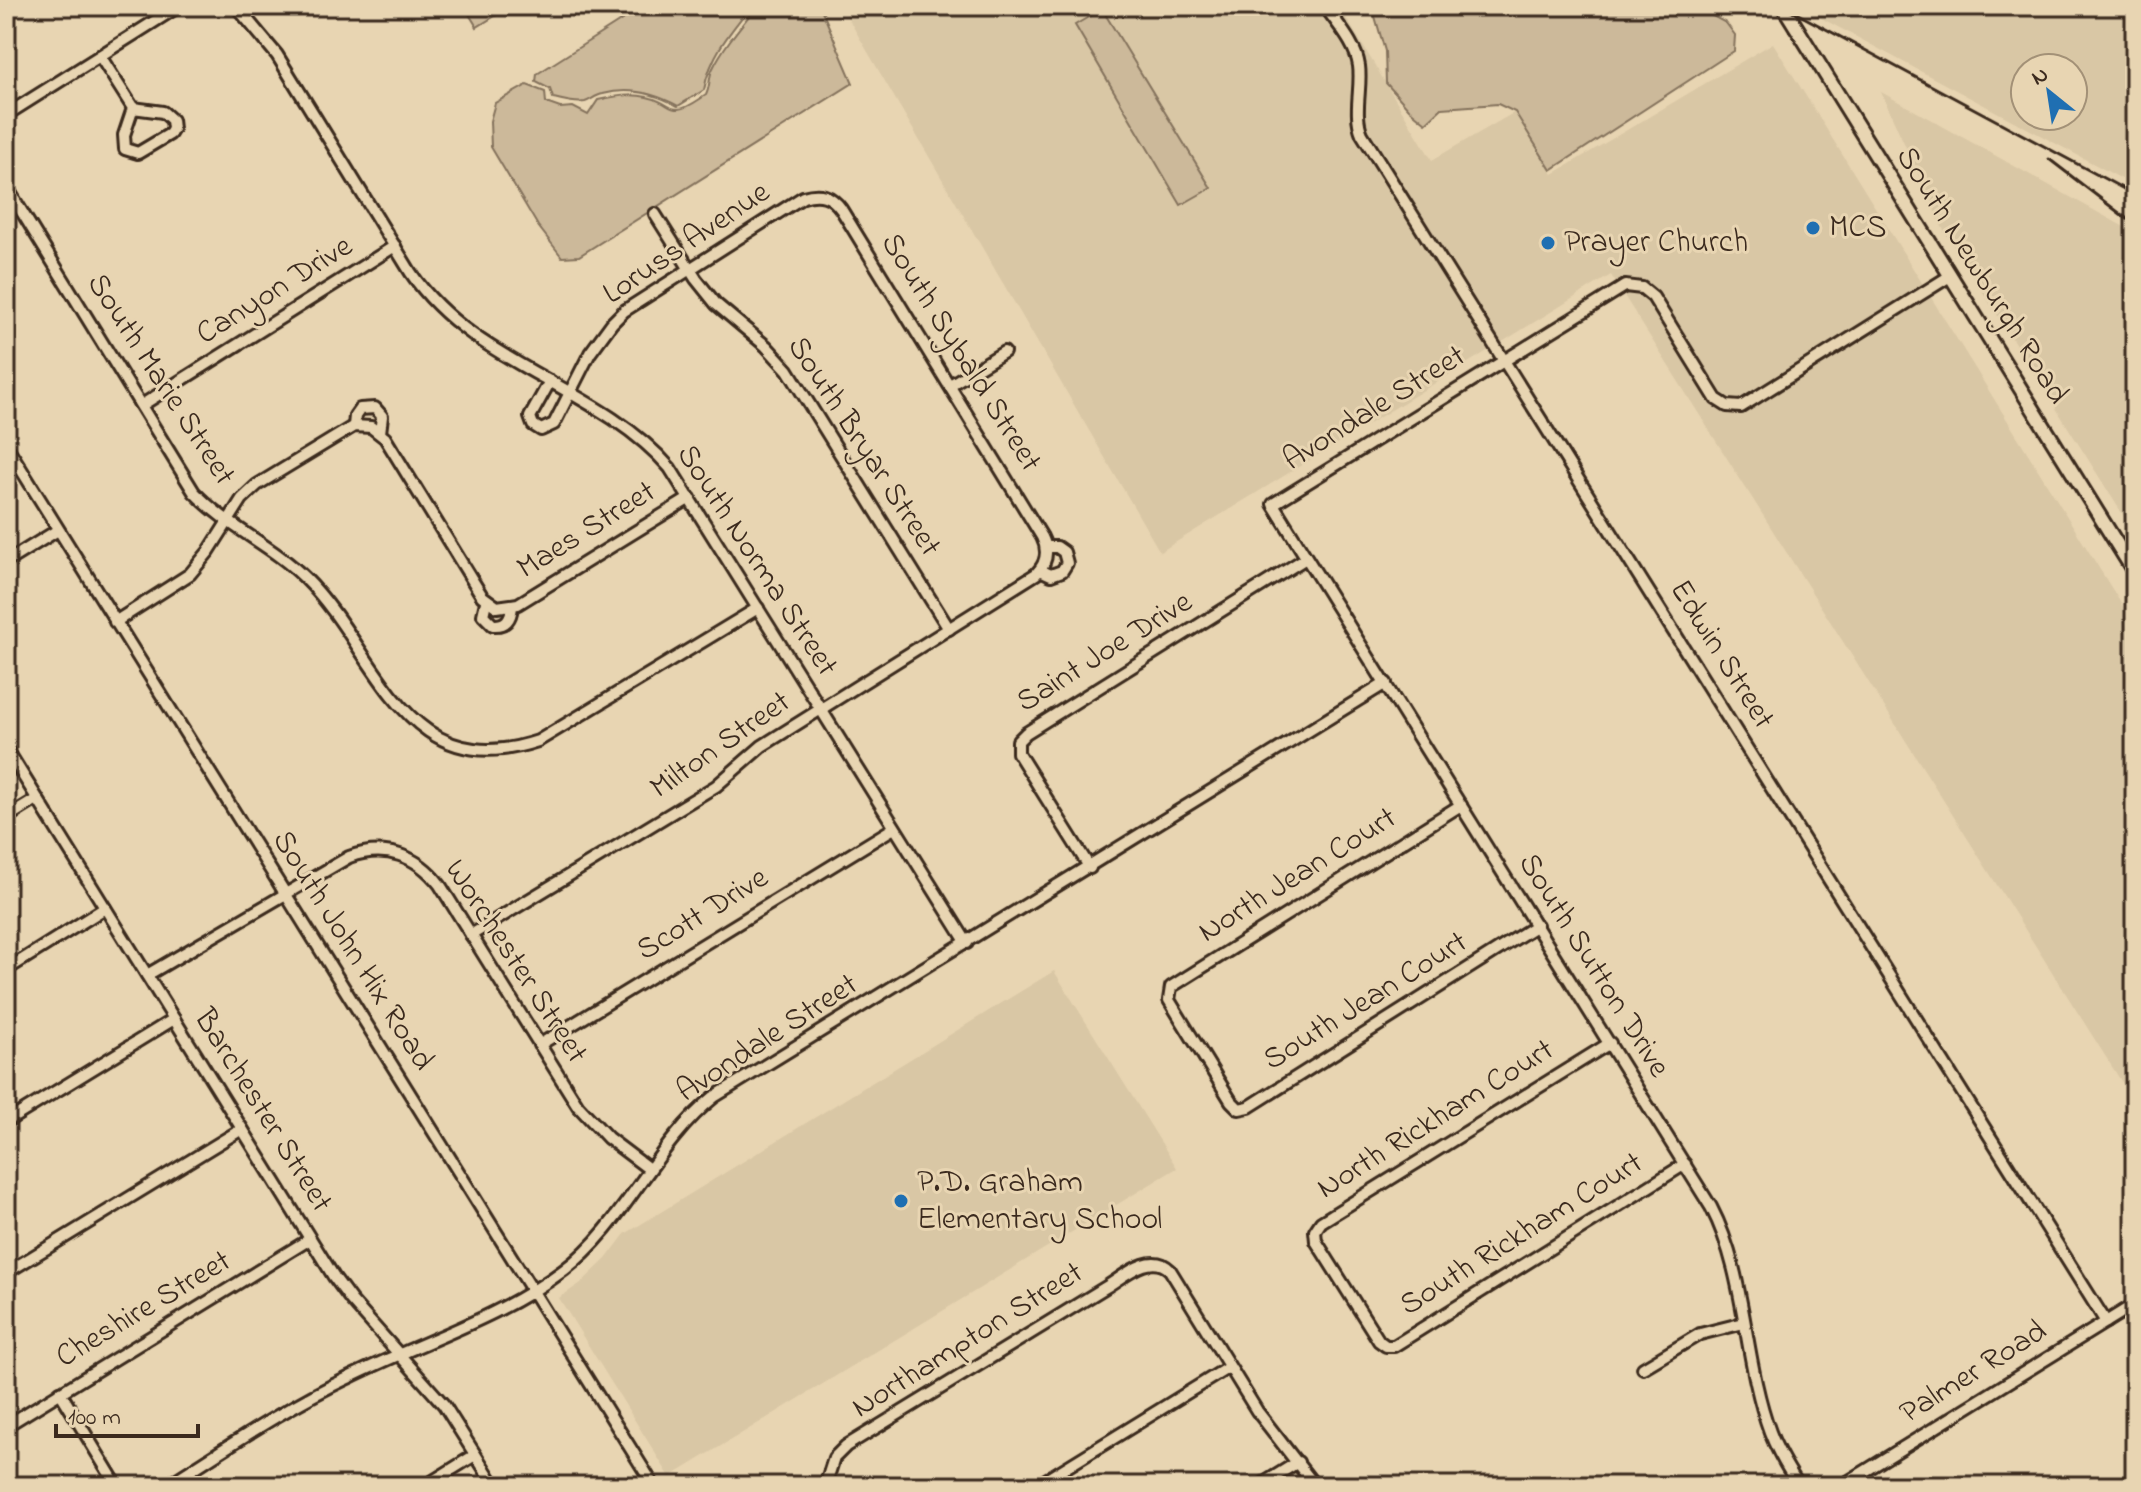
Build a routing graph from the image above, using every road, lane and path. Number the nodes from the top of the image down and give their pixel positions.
1 (179, 6) edge
2 (236, 6) edge
3 (1325, 6) edge
4 (1783, 6) edge
5 (100, 56) junction
6 (133, 108) junction
7 (6, 115) edge
8 (6, 186) edge
9 (821, 194) joint
10 (655, 214) dead end
11 (395, 246) junction
12 (690, 269) junction
13 (1950, 276) junction
14 (1004, 352) dead end
15 (1504, 359) junction
16 (550, 381) junction
17 (950, 385) junction
18 (570, 393) junction
19 (142, 405) junction
20 (354, 426) junction
21 (380, 433) junction
22 (6, 445) edge
23 (690, 498) junction
24 (1273, 504) joint
25 (228, 521) junction
26 (58, 530) junction
27 (1046, 552) junction
28 (1306, 558) junction
29 (6, 562) edge
30 (1067, 563) joint
31 (1040, 570) junction
32 (2135, 573) edge
33 (486, 602) junction
34 (512, 606) junction
35 (758, 608) junction
36 (115, 622) junction
37 (949, 629) junction
38 (1386, 683) junction
39 (820, 709) junction
40 (6, 748) edge
41 (37, 799) junction
42 (1461, 805) junction
43 (6, 818) edge
44 (894, 828) junction
45 (1090, 868) junction
46 (285, 893) junction
47 (105, 908) junction
48 (1537, 925) junction
49 (471, 935) junction
50 (967, 943) junction
51 (6, 970) edge
52 (147, 975) junction
53 (174, 1019) junction
54 (1610, 1043) junction
55 (539, 1045) junction
56 (1227, 1093) joint
57 (6, 1122) edge
58 (242, 1129) junction
59 (1685, 1164) junction
60 (649, 1169) junction
61 (310, 1239) junction
62 (6, 1273) edge
63 (533, 1291) junction
64 (2135, 1304) edge
65 (2106, 1322) junction
66 (1744, 1323) junction
67 (1386, 1346) joint
68 (401, 1355) junction
69 (1229, 1367) junction
70 (1643, 1368) dead end
71 (60, 1392) junction
72 (6, 1426) edge
73 (475, 1455) junction
74 (1298, 1462) junction
75 (117, 1486) edge
76 (166, 1486) edge
77 (425, 1486) edge
78 (495, 1486) edge
79 (654, 1486) edge
80 (825, 1486) edge
81 (1036, 1486) edge
82 (1259, 1486) edge
83 (1315, 1486) edge
84 (1799, 1486) edge
85 (1841, 1486) edge

1 - 5 street
2 - 11 street, South Norma Street
3 - 15 street, Edwin Street
4 - 13 main road, South Newburgh Road
5 - 6 street
5 - 7 street
6 - 6 street
8 - 19 street, South Marie Street
9 - 12 street, Loruss Avenue
9 - 17 street, South Sybald Street
10 - 12 street, South Bryar Street
11 - 16 street, South Norma Street
11 - 19 street, Canyon Drive
12 - 18 street, Loruss Avenue
12 - 37 street, South Bryar Street
13 - 15 street, Avondale Street
13 - 32 main road, South Newburgh Road
14 - 17 street
15 - 24 street, Avondale Street
15 - 65 street, Edwin Street
16 - 18 street, South Norma Street
16 - 18 street, Loruss Avenue
17 - 27 street, South Sybald Street
18 - 23 street, South Norma Street
19 - 25 street, South Marie Street
20 - 21 street
20 - 21 street, Maes Street
20 - 25 street, Maes Street
21 - 33 street, Maes Street
22 - 26 street, South John Hix Road
23 - 34 street, Maes Street
23 - 35 street, South Norma Street
24 - 28 street, South Sutton Drive
25 - 35 street, South Marie Street
25 - 36 street, Maes Street
26 - 29 street
26 - 36 street, South John Hix Road
27 - 30 street, South Sybald Street
27 - 31 street
28 - 38 street, South Sutton Drive
28 - 45 street, Saint Joe Drive
30 - 31 street, Milton Street
31 - 37 street, Milton Street
33 - 34 street, Maes Street
33 - 34 street, Maes Street
35 - 39 street, South Norma Street
36 - 46 street, South John Hix Road
37 - 39 street, Milton Street
38 - 42 street, South Sutton Drive
38 - 45 street, Avondale Street
39 - 44 street, South Norma Street
39 - 49 street, Milton Street
40 - 41 street, Barchester Street
41 - 43 street
41 - 47 street, Barchester Street
42 - 48 street, South Sutton Drive
42 - 56 street, North Jean Court
44 - 50 street, South Norma Street
44 - 55 street, Scott Drive
45 - 50 street, Avondale Street
46 - 49 street, Worchester Street
46 - 52 street, Worchester Street
46 - 63 street, South John Hix Road
47 - 51 street
47 - 52 street, Barchester Street
48 - 54 street, South Sutton Drive
48 - 56 street, South Jean Court
49 - 55 street, Worchester Street
50 - 60 street, Avondale Street
52 - 53 street, Barchester Street
53 - 57 street
53 - 58 street, Barchester Street
54 - 59 street, South Sutton Drive
54 - 67 street, North Rickham Court
55 - 60 street, Worchester Street
58 - 61 street, Barchester Street
58 - 62 street
59 - 66 street, South Sutton Drive
59 - 67 street, South Rickham Court
60 - 63 street, Avondale Street
61 - 68 street, Barchester Street
61 - 71 street, Cheshire Street
63 - 68 street, Avondale Street
63 - 79 street, South John Hix Road
64 - 65 street, Palmer Road
65 - 85 street, Palmer Road
66 - 70 street
66 - 84 street, South Sutton Drive
68 - 73 street, Barchester Street
68 - 76 street, Avondale Street
69 - 74 street
69 - 80 street, Northampton Street
69 - 81 street
71 - 72 street, Cheshire Street
71 - 75 street
73 - 77 street
73 - 78 street, Barchester Street
74 - 82 street
74 - 83 street

